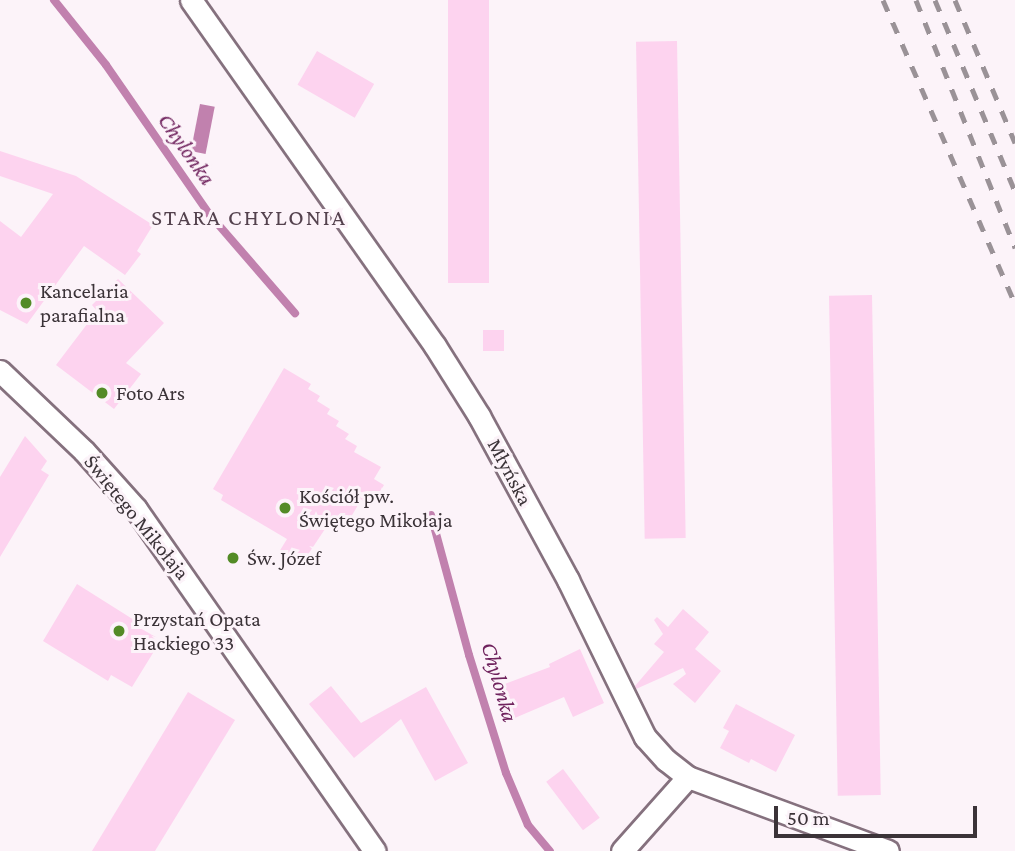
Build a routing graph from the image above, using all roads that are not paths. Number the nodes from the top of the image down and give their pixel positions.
1 (191, 0) edge
2 (0, 371) edge
3 (688, 777) junction
4 (375, 851) edge
5 (622, 851) edge
6 (888, 851) edge

1 - 3 street, Młyńska
2 - 4 street, Świętego Mikołaja
3 - 5 street
3 - 6 street, Młyńska

